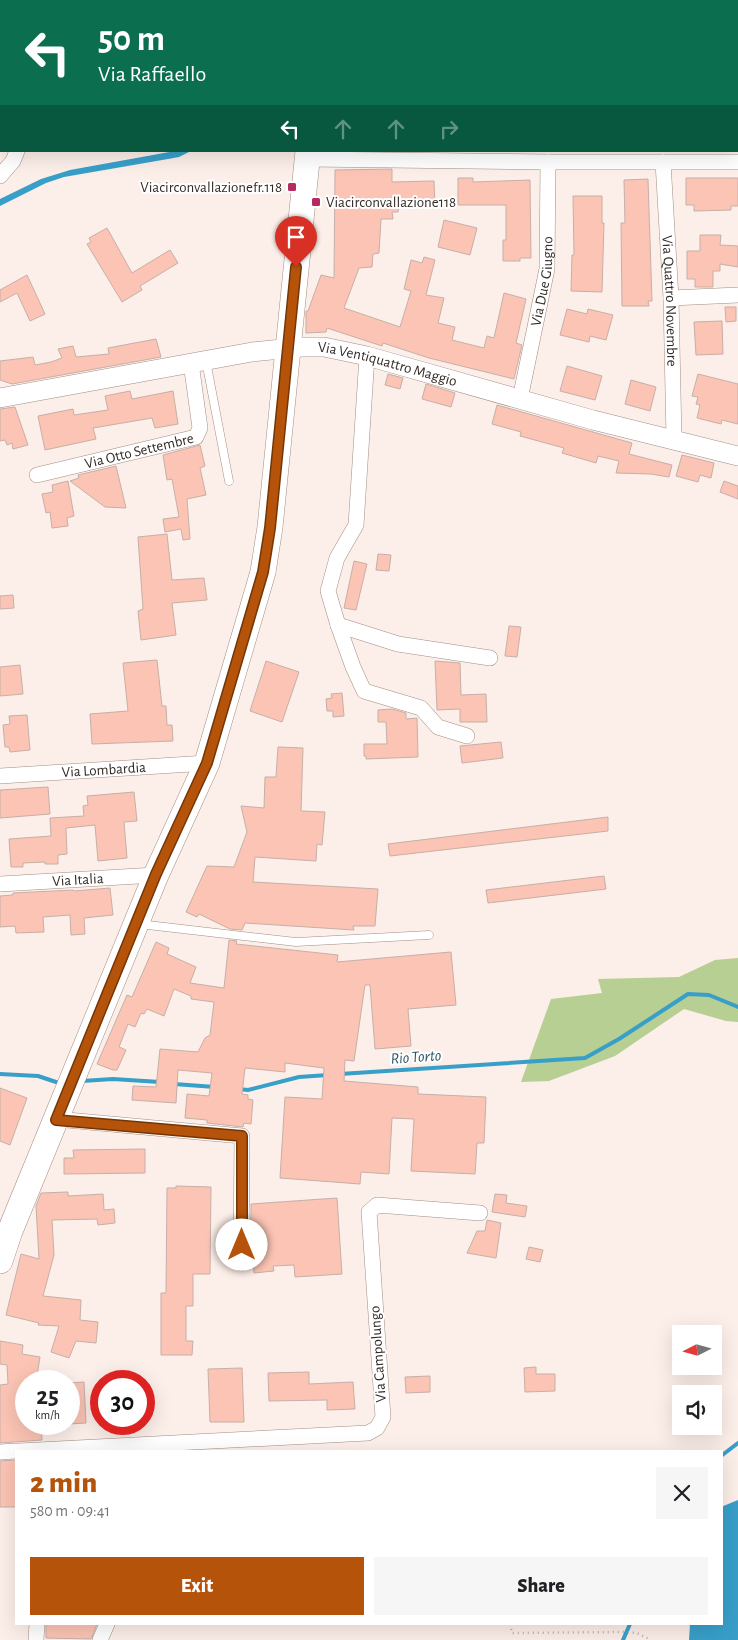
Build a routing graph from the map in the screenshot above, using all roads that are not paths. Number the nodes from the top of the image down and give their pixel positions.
1 (17, 152) edge
2 (308, 155) edge
3 (548, 162) junction
4 (663, 162) junction
5 (738, 162) edge
6 (0, 176) edge
7 (738, 296) edge
8 (671, 298) junction
9 (289, 348) junction
10 (368, 356) junction
11 (198, 361) junction
12 (0, 398) edge
13 (520, 399) junction
14 (674, 439) junction
15 (738, 456) edge
16 (37, 475) dead end
17 (229, 481) dead end
18 (338, 625) junction
19 (490, 658) dead end
20 (467, 736) dead end
21 (207, 763) junction
22 (0, 776) edge
23 (156, 874) junction
24 (0, 884) edge
25 (136, 924) junction
26 (429, 935) dead end
27 (56, 1120) junction
28 (480, 1214) dead end
29 (0, 1261) edge
30 (241, 1263) dead end
31 (256, 1445) edge
32 (57, 1450) edge
33 (15, 1451) edge
34 (0, 1452) edge
35 (37, 1625) edge
36 (107, 1625) edge
37 (36, 1640) edge
38 (100, 1640) edge

1 - 6 street
2 - 3 street
2 - 9 main road
3 - 4 street
3 - 13 street, Via Due Giugno
4 - 5 street
4 - 8 street, Via Quattro Novembre
7 - 8 street
8 - 14 street, Via Quattro Novembre
9 - 10 street, Via Ventiquattro Maggio
9 - 11 street, Via Ventiquattro Maggio
9 - 21 main road
10 - 13 street, Via Ventiquattro Maggio
10 - 18 street
11 - 12 street, Via Ventiquattro Maggio
11 - 16 street, Via Otto Settembre
11 - 17 lane
13 - 14 street, Via Ventiquattro Maggio
14 - 15 street, Via Ventiquattro Maggio
18 - 19 street
18 - 20 street
21 - 22 street, Via Lombardia
21 - 23 main road
23 - 24 street, Via Italia
23 - 25 main road
25 - 26 lane
25 - 27 main road
27 - 29 main road
27 - 30 street
28 - 31 street, Via Campolungo
31 - 32 street, Via Campolungo
33 - 34 street, Via Campolungo
35 - 37 street
36 - 38 street

